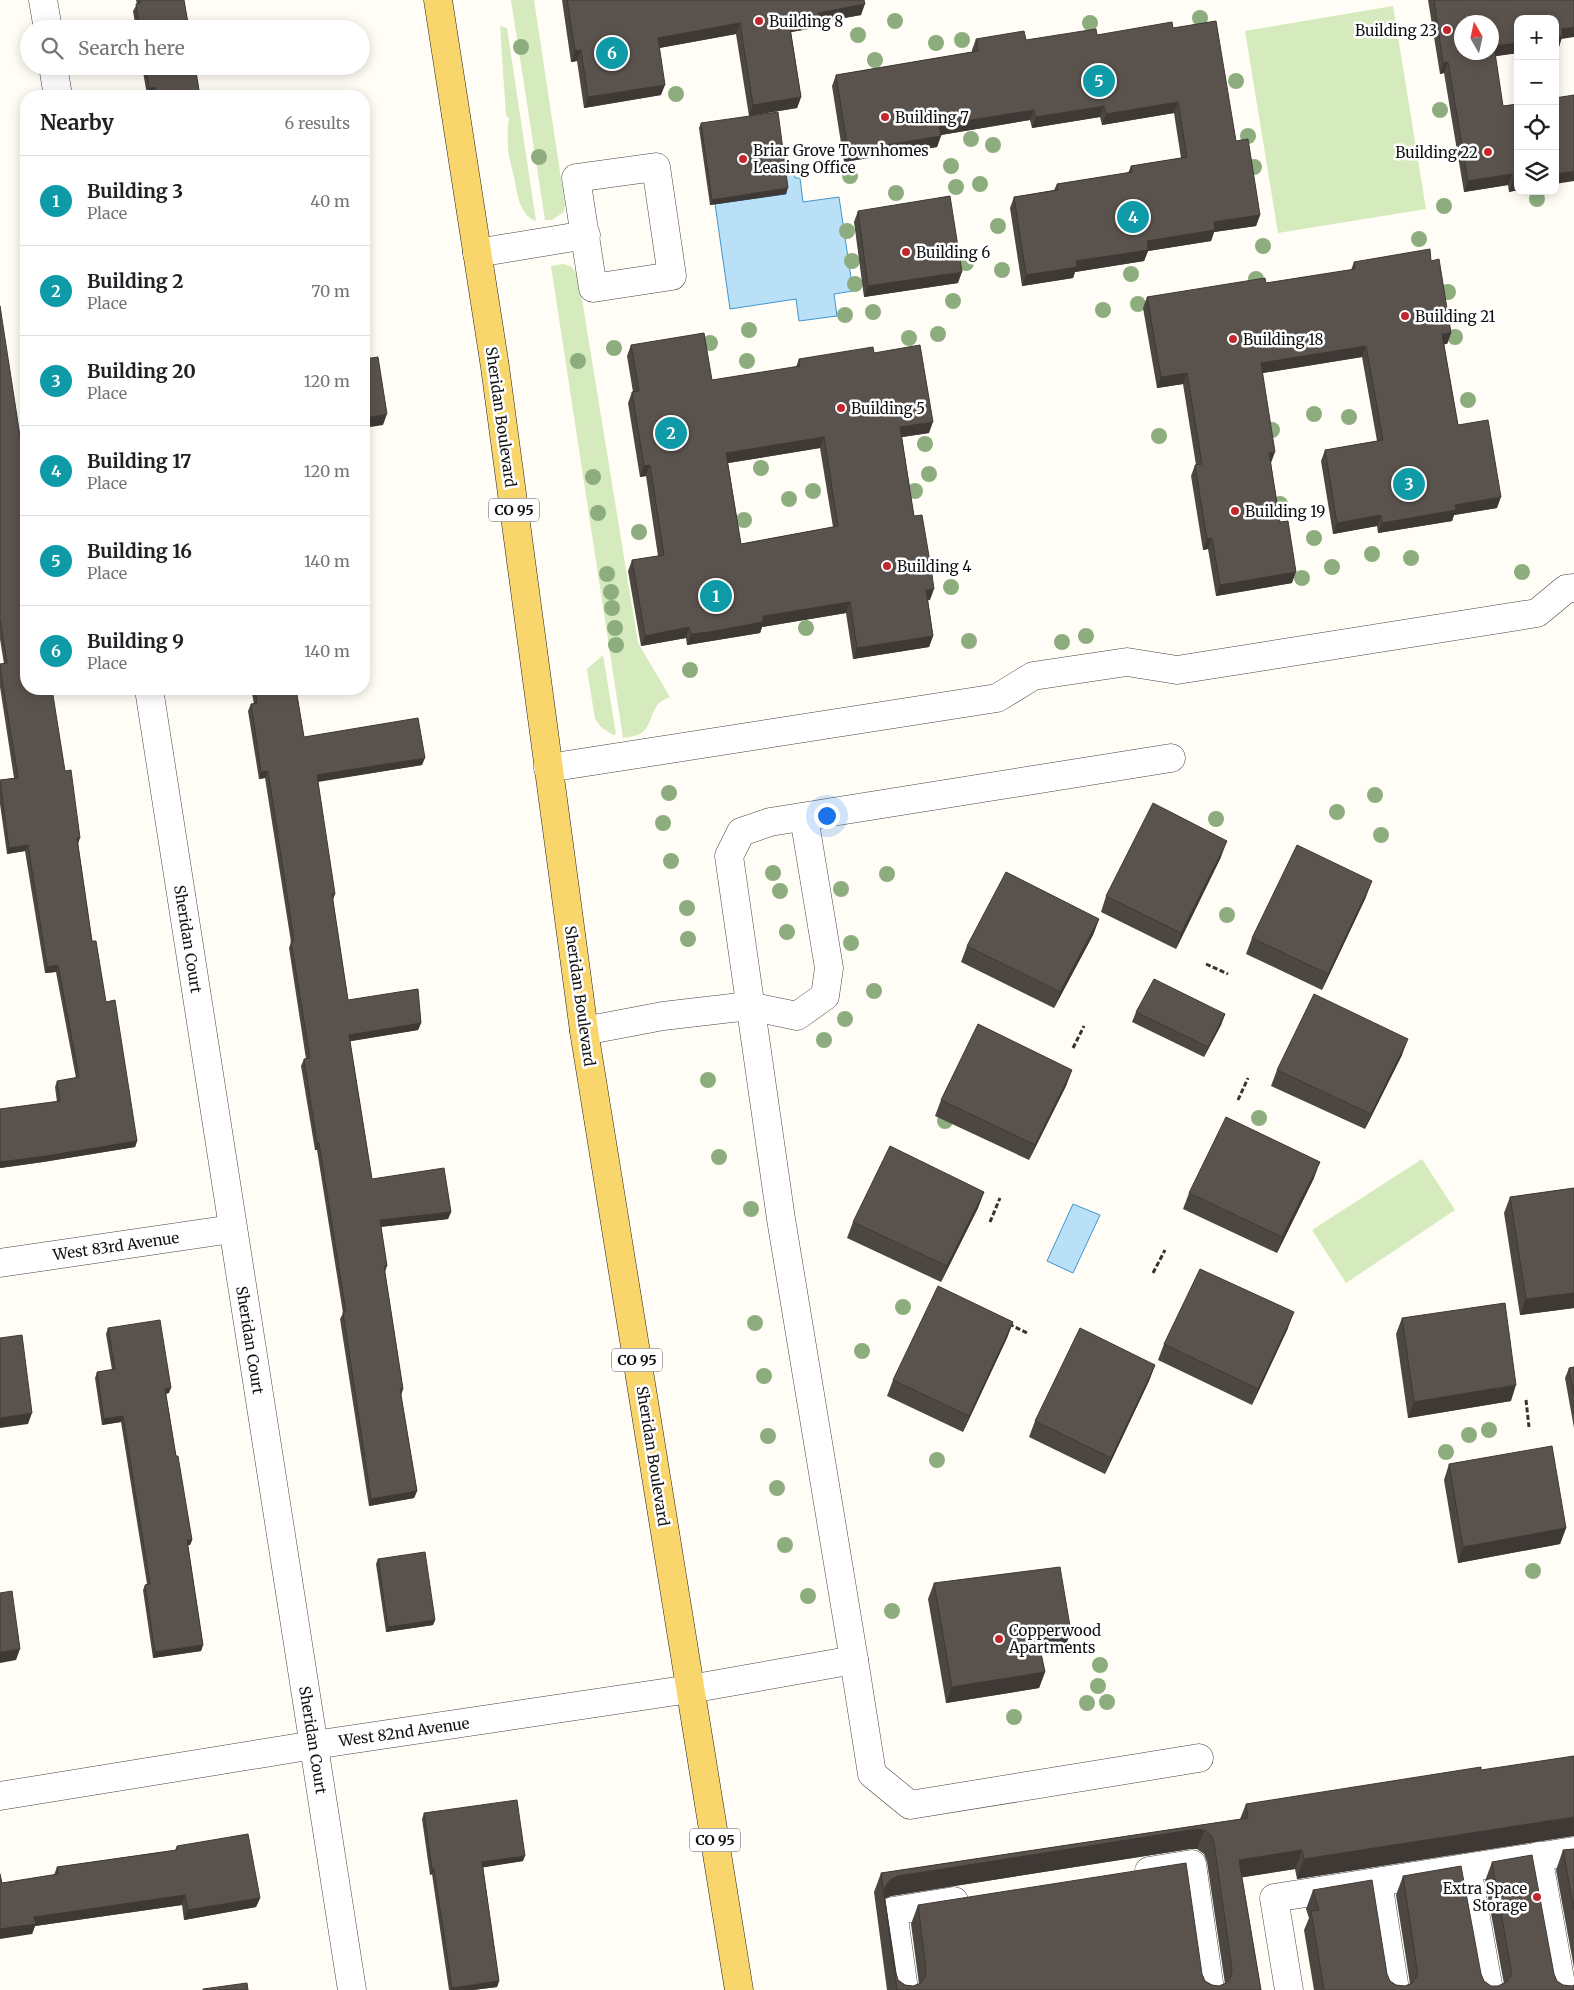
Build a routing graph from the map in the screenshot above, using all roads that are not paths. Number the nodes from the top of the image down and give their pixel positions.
1 (43, 0) edge
2 (438, 0) edge
3 (46, 20) edge
4 (54, 75) edge
5 (57, 90) edge
6 (586, 235) junction
7 (477, 253) junction
8 (1574, 588) edge
9 (150, 695) edge
10 (1171, 758) dead end
11 (548, 768) junction
12 (804, 817) junction
13 (750, 1006) junction
14 (584, 1031) junction
15 (232, 1229) junction
16 (0, 1263) edge
17 (854, 1660) junction
18 (690, 1690) junction
19 (314, 1745) junction
20 (1199, 1758) dead end
21 (0, 1796) edge
22 (1574, 1851) edge
23 (1538, 1856) junction
24 (1467, 1868) junction
25 (1124, 1875) edge
26 (1378, 1882) junction
27 (980, 1897) edge
28 (352, 1990) edge
29 (738, 1990) edge
30 (904, 1990) edge
31 (1210, 1990) edge
32 (1289, 1990) edge
33 (1395, 1990) edge
34 (1489, 1990) edge
35 (1562, 1990) edge

1 - 3 street
2 - 7 main road, Sheridan Boulevard / CO 95
4 - 5 street
6 - 6 street
6 - 7 street
7 - 11 main road, Sheridan Boulevard / CO 95
8 - 11 street
9 - 15 street, Sheridan Court
10 - 12 street
11 - 14 main road, Sheridan Boulevard / CO 95
12 - 13 street
12 - 13 street
13 - 14 street
13 - 17 street
14 - 18 main road, Sheridan Boulevard / CO 95
15 - 16 street, West 83rd Avenue
15 - 19 street, Sheridan Court
17 - 18 street, West 82nd Avenue
17 - 20 street
18 - 19 street, West 82nd Avenue
18 - 29 main road, Sheridan Boulevard / CO 95
19 - 21 street, West 82nd Avenue
19 - 28 street, Sheridan Court
22 - 23 street
23 - 24 street
23 - 35 street
24 - 26 street
24 - 34 street
25 - 31 street
26 - 32 street
26 - 33 street
27 - 30 street

